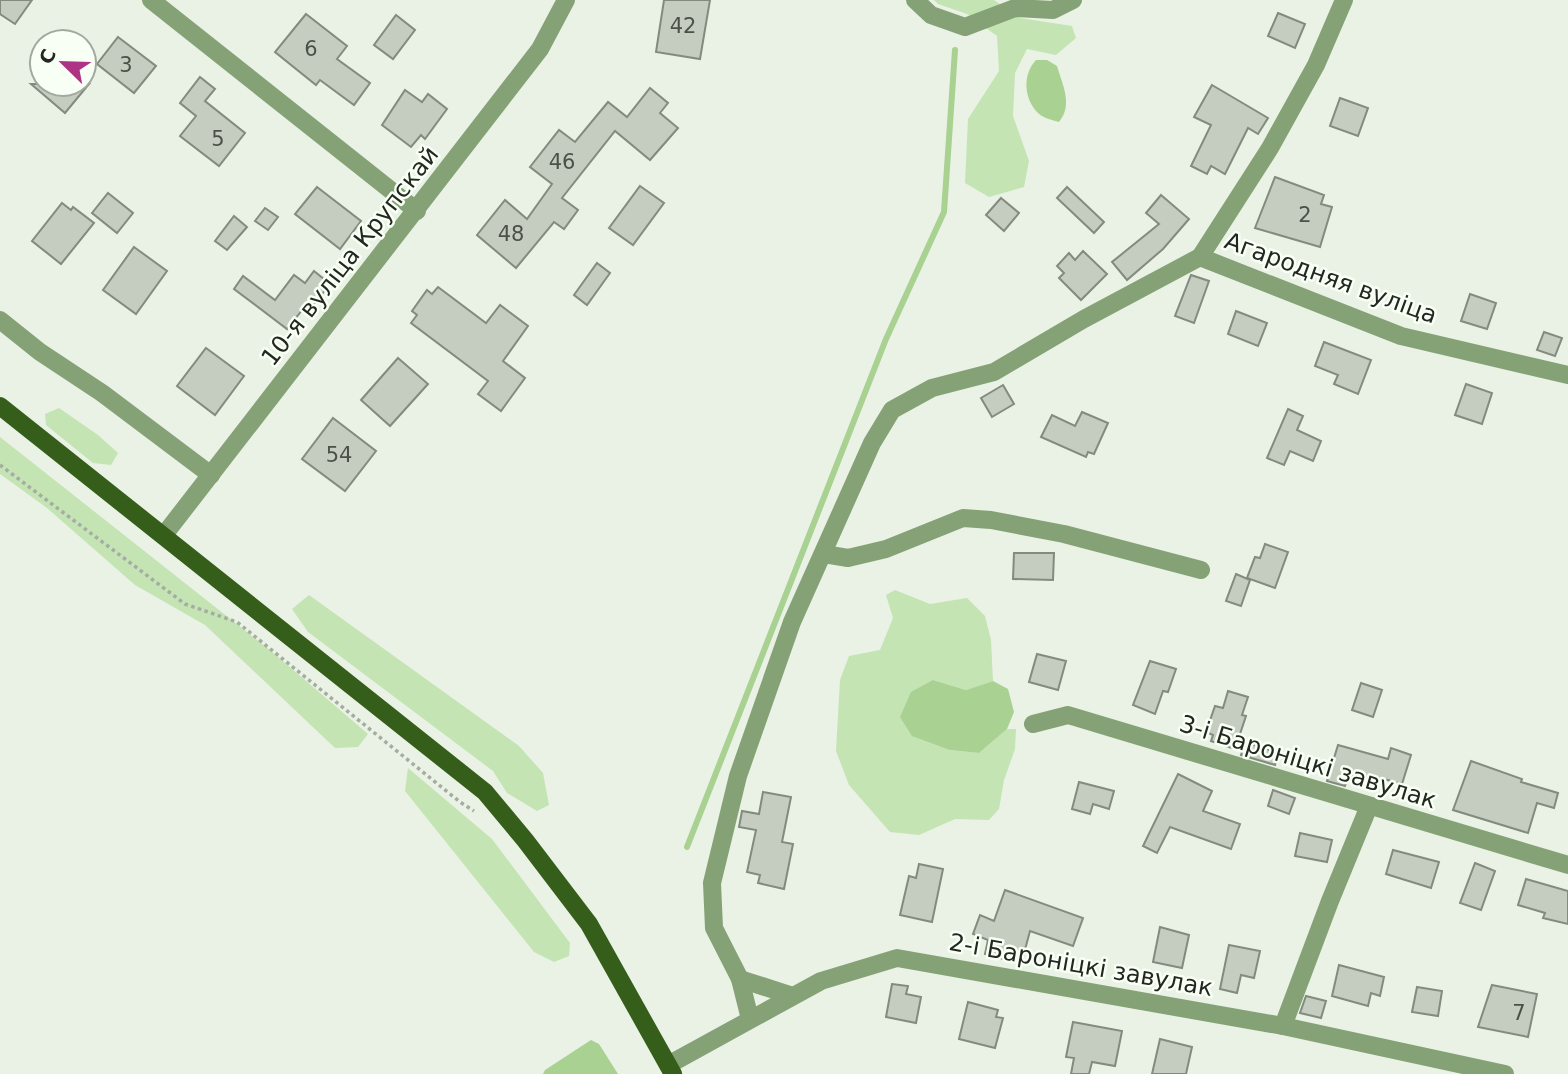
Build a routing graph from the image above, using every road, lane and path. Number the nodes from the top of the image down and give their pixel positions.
1 (151, 0) edge
2 (566, 0) edge
3 (915, 0) edge
4 (1073, 0) edge
5 (1344, 0) edge
6 (416, 211) junction
7 (1200, 257) junction
8 (0, 320) edge
9 (1568, 375) edge
10 (0, 406) edge
11 (0, 465) edge
12 (211, 475) junction
13 (164, 535) junction
14 (824, 554) junction
15 (1201, 570) dead end
16 (1033, 724) dead end
17 (1369, 806) junction
18 (482, 815) dead end
19 (1568, 864) edge
20 (740, 979) junction
21 (793, 996) junction
22 (750, 1019) junction
23 (1283, 1026) junction
24 (671, 1070) edge
25 (1505, 1074) edge

1 - 6 street
2 - 6 street, 10-я вуліца Крупскай
3 - 4 street
5 - 7 street
6 - 12 street, 10-я вуліца Крупскай
7 - 9 street, Агародняя вуліца
7 - 14 street
8 - 12 street
10 - 13 main road
11 - 18 path
12 - 13 street, 10-я вуліца Крупскай
13 - 24 main road
14 - 15 street
14 - 20 street
16 - 17 street, 3-і Бароніцкі завулак
17 - 19 street, 3-і Бароніцкі завулак
17 - 23 street
20 - 21 street
20 - 22 street
21 - 22 street, 2-і Бароніцкі завулак
21 - 23 street, 2-і Бароніцкі завулак
22 - 24 street, 2-і Бароніцкі завулак
23 - 25 street, 2-і Бароніцкі завулак

